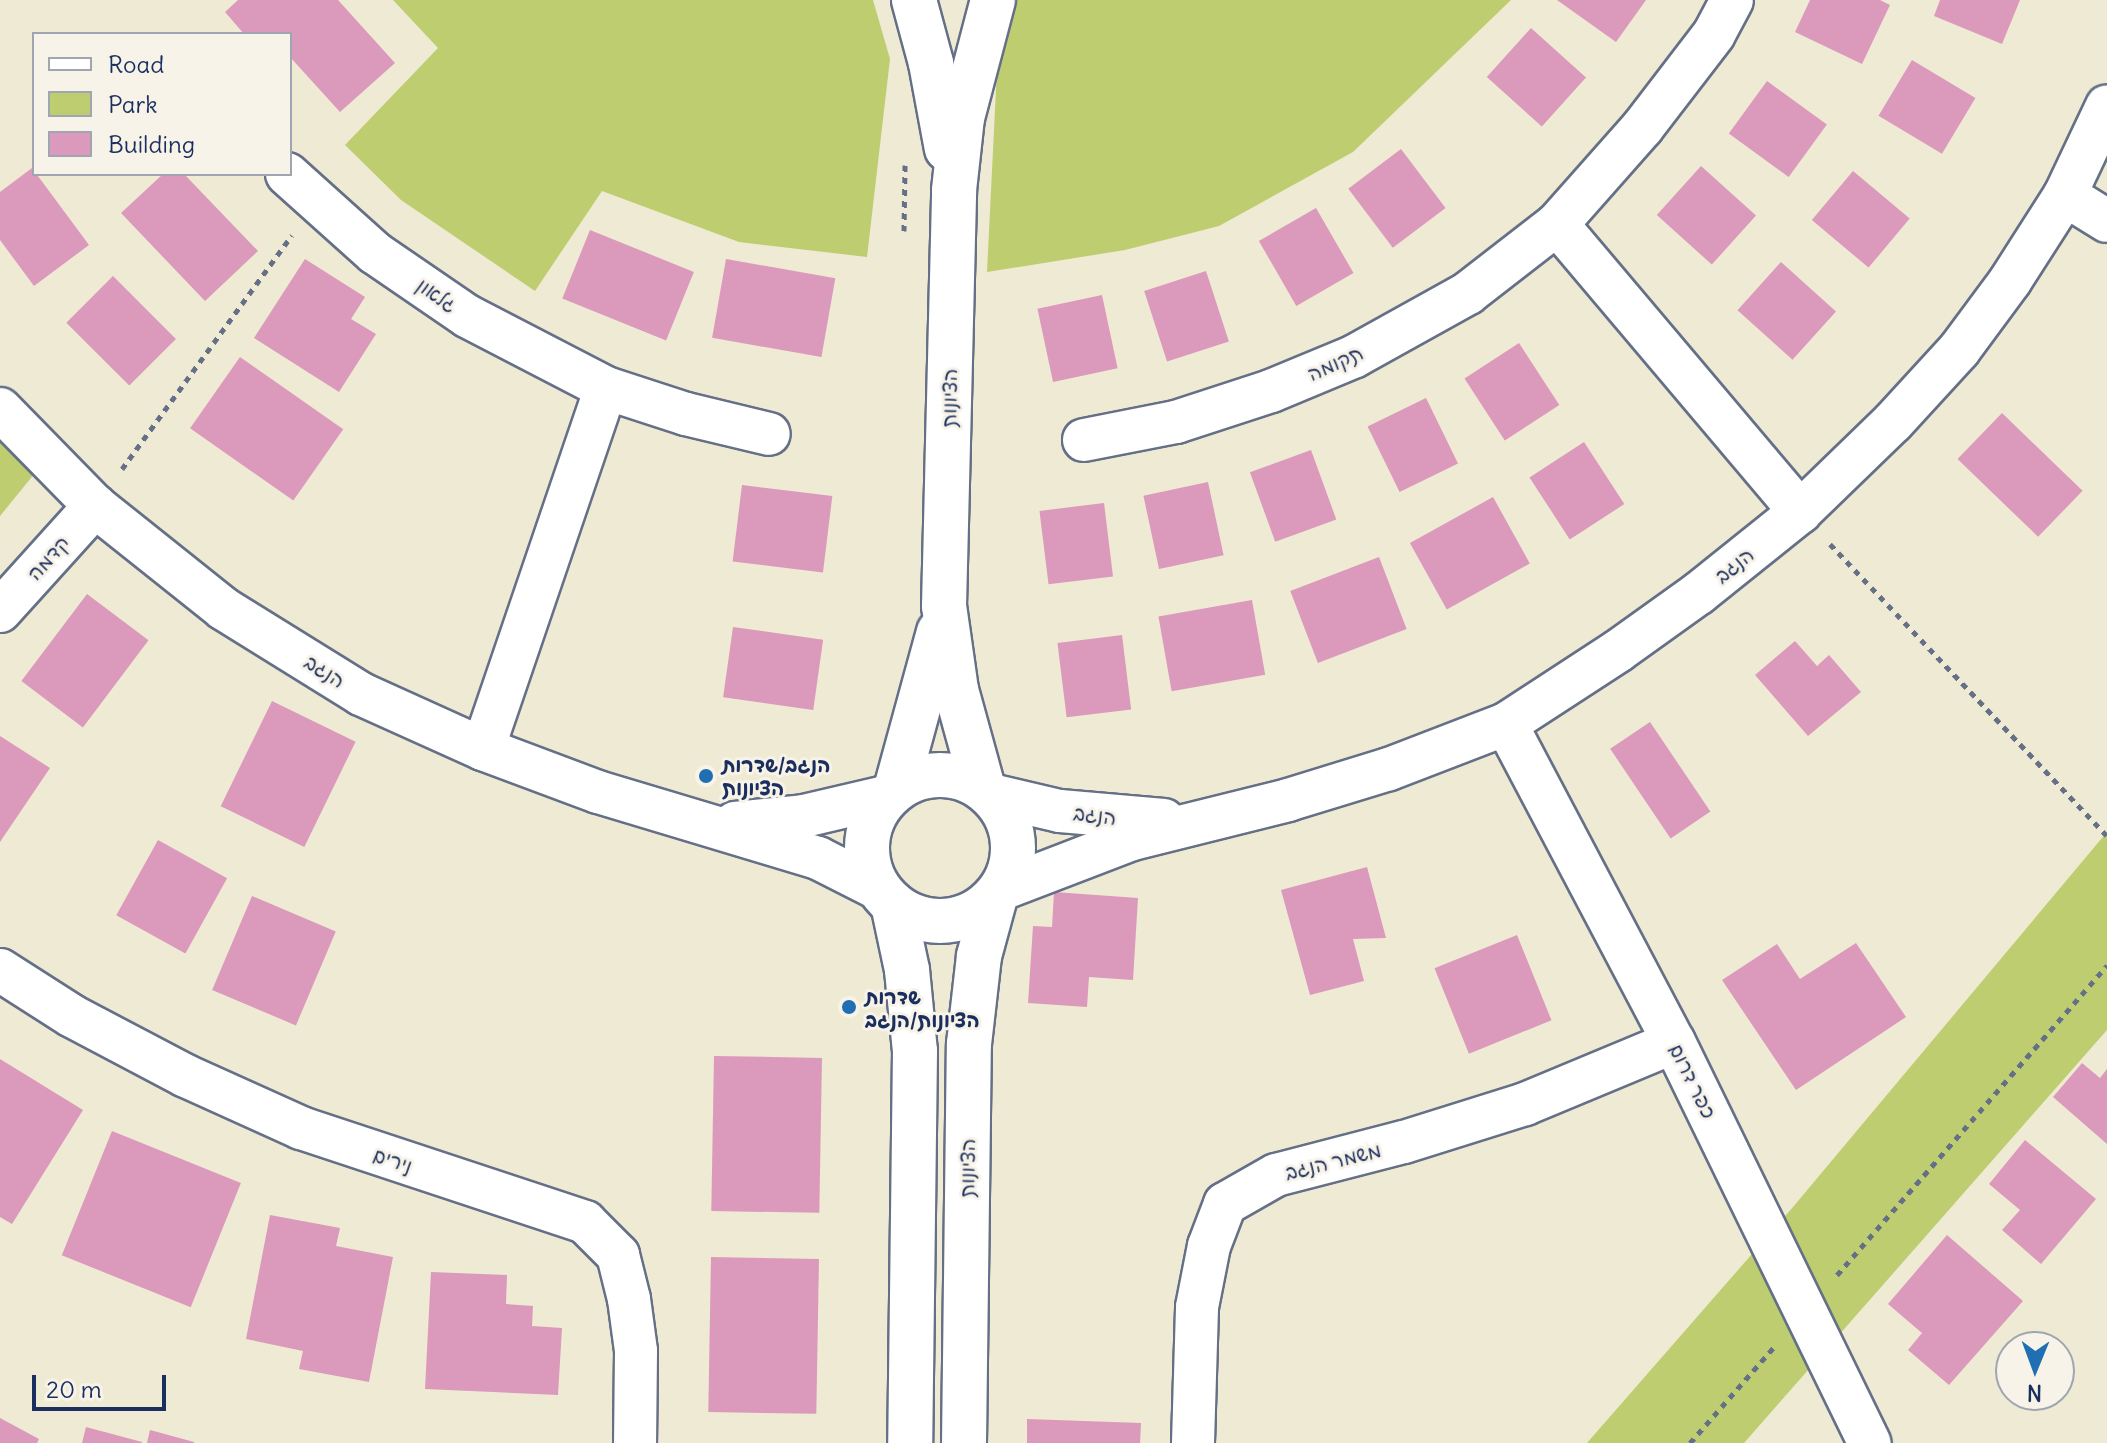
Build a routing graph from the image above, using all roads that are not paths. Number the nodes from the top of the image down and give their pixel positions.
1 (914, 0) edge
2 (993, 0) edge
3 (1732, 0) edge
4 (2107, 106) edge
5 (289, 176) edge
6 (954, 190) junction
7 (2065, 195) junction
8 (2107, 221) edge
9 (1557, 224) junction
10 (606, 388) junction
11 (0, 409) edge
12 (769, 434) dead end
13 (1084, 440) dead end
14 (95, 506) junction
15 (1800, 512) junction
16 (944, 606) junction
17 (0, 611) edge
18 (1506, 724) junction
19 (483, 749) junction
20 (892, 792) junction
21 (987, 792) junction
22 (1201, 820) junction
23 (714, 824) junction
24 (998, 893) junction
25 (886, 897) junction
26 (0, 970) edge
27 (1674, 1042) junction
28 (635, 1443) edge
29 (910, 1443) edge
30 (964, 1443) edge
31 (1193, 1443) edge
32 (1870, 1443) edge

1 - 6 street, הציונות
2 - 6 street, הציונות
3 - 9 street, תקומה
4 - 7 street, הנגב
5 - 10 street, גלאון
6 - 16 street, הציונות
7 - 8 street
7 - 15 street, הנגב
9 - 13 street, תקומה
9 - 15 street
10 - 12 street, גלאון
10 - 19 street
11 - 14 street, הנגב
14 - 17 street, קדמה
14 - 19 street, הנגב
15 - 18 street, הנגב
16 - 20 street, הציונות
16 - 21 street, הציונות
18 - 22 street, הנגב
18 - 27 street, כפר דרום
19 - 23 street, הנגב
20 - 21 street
20 - 23 street, הנגב
20 - 25 street
21 - 22 street, הנגב
21 - 24 street
22 - 24 street, הנגב
23 - 25 street, הנגב
24 - 25 street
24 - 30 street, הציונות
25 - 29 street
26 - 28 street, נירים
27 - 31 street, משמר הנגב
27 - 32 street, כפר דרום

